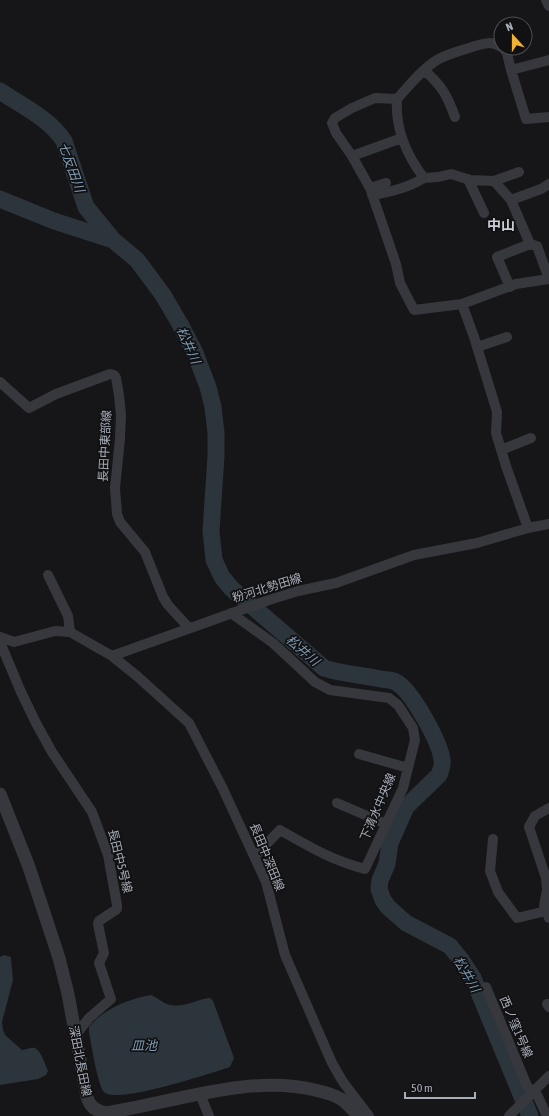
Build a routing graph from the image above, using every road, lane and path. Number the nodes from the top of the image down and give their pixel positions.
1 (546, 0) edge
2 (549, 6) edge
3 (493, 43) edge
4 (508, 56) edge
5 (549, 60) edge
6 (424, 70) junction
7 (512, 70) junction
8 (397, 99) junction
9 (455, 117) dead end
10 (549, 118) edge
11 (402, 138) junction
12 (352, 156) junction
13 (519, 172) dead end
14 (424, 178) junction
15 (468, 179) junction
16 (494, 181) junction
17 (386, 183) dead end
18 (549, 184) edge
19 (371, 192) junction
20 (511, 200) junction
21 (484, 213) dead end
22 (530, 244) junction
23 (544, 253) edge
24 (510, 287) junction
25 (462, 304) junction
26 (507, 337) dead end
27 (478, 347) junction
28 (0, 382) edge
29 (531, 438) dead end
30 (501, 450) junction
31 (548, 527) edge
32 (528, 528) junction
33 (48, 575) dead end
34 (235, 612) junction
35 (189, 628) junction
36 (70, 632) junction
37 (0, 637) edge
38 (0, 642) edge
39 (112, 656) junction
40 (359, 754) dead end
41 (408, 768) junction
42 (0, 794) edge
43 (337, 803) dead end
44 (549, 808) edge
45 (386, 824) junction
46 (493, 839) dead end
47 (255, 856) junction
48 (548, 915) edge
49 (486, 987) dead end
50 (75, 1036) junction
51 (549, 1076) edge
52 (532, 1093) junction
53 (200, 1094) junction
54 (96, 1114) edge
55 (208, 1116) edge
56 (359, 1116) edge
57 (369, 1116) edge
58 (509, 1116) edge
59 (547, 1116) edge

1 - 2 street
3 - 6 street
4 - 7 street
5 - 7 street
6 - 8 street
6 - 9 street
7 - 10 street
8 - 11 street
8 - 12 street
11 - 12 street
11 - 14 street
12 - 19 street
13 - 16 street
14 - 15 street
14 - 19 street
15 - 16 street
15 - 21 street
16 - 20 street
17 - 19 street
18 - 20 street
19 - 25 street
20 - 22 street
22 - 23 street
22 - 24 street
23 - 24 street
24 - 25 street
25 - 27 street
26 - 27 street
27 - 30 street
28 - 35 street, 長田中東部線
29 - 30 street
30 - 32 street
31 - 32 street, 粉河北勢田線
32 - 34 street, 粉河北勢田線
33 - 36 street
34 - 35 street, 粉河北勢田線
34 - 41 street, 下清水中央線
35 - 39 street, 粉河北勢田線
36 - 37 street
36 - 39 street
38 - 50 street, 長田中5号線
39 - 47 street, 長田中深田線
40 - 41 street
41 - 45 street, 下清水中央線
42 - 50 street, 深田北長田線
43 - 45 street
44 - 48 street
45 - 47 street, 下清水中央線
46 - 48 street
47 - 57 street, 長田中深田線
49 - 52 street, 西ノ窪1号線
50 - 54 street, 深田北長田線
51 - 52 street
52 - 58 street
52 - 59 street, 西ノ窪1号線
53 - 54 street, 深田北長田線
53 - 55 street
53 - 56 street, 深田北長田線

